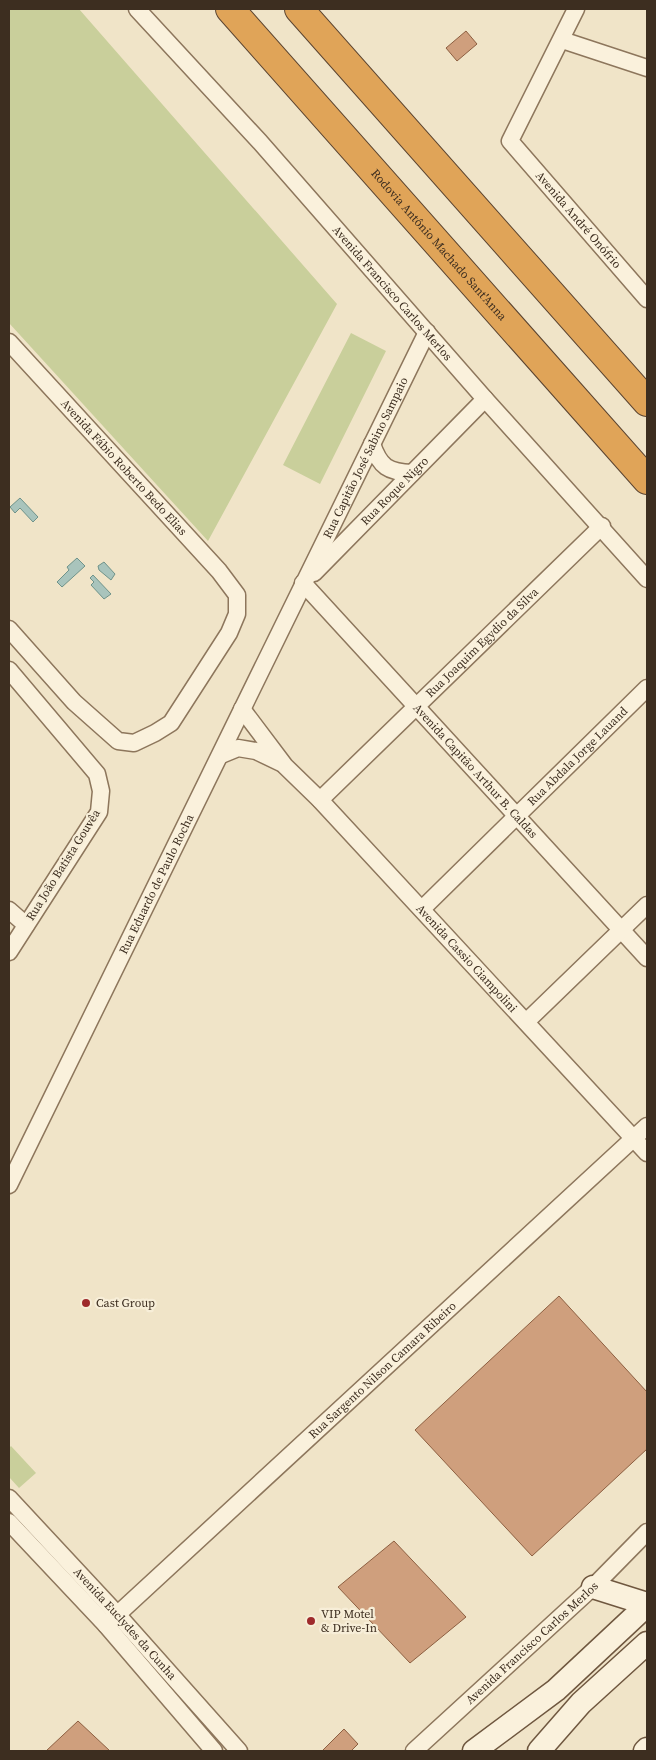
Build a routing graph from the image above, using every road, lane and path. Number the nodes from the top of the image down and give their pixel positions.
1 (137, 9) edge
2 (230, 9) edge
3 (299, 9) edge
4 (576, 9) edge
5 (562, 40) junction
6 (647, 68) edge
7 (647, 299) edge
8 (427, 332) junction
9 (9, 342) edge
10 (485, 399) junction
11 (647, 402) edge
12 (372, 444) junction
13 (412, 473) junction
14 (647, 480) edge
15 (602, 526) junction
16 (647, 578) edge
17 (303, 583) junction
18 (9, 629) edge
19 (9, 670) edge
20 (647, 688) edge
21 (416, 706) junction
22 (242, 709) junction
23 (221, 755) junction
24 (285, 766) junction
25 (320, 800) junction
26 (517, 816) junction
27 (647, 905) edge
28 (422, 909) junction
29 (9, 910) edge
30 (26, 925) junction
31 (622, 930) junction
32 (9, 952) edge
33 (647, 958) edge
34 (526, 1022) junction
35 (647, 1126) edge
36 (634, 1138) junction
37 (647, 1153) edge
38 (9, 1185) edge
39 (9, 1498) edge
40 (9, 1522) edge
41 (647, 1532) edge
42 (593, 1587) junction
43 (647, 1605) edge
44 (112, 1620) junction
45 (647, 1643) edge
46 (229, 1748) edge
47 (214, 1751) edge
48 (414, 1751) edge
49 (474, 1751) edge
50 (539, 1751) edge

1 - 8 street, Avenida Francisco Carlos Merlos
2 - 14 highway, Rodovia Antônio Machado Sant'Anna
3 - 11 highway
4 - 5 street
5 - 6 street
5 - 7 street, Avenida André Onófrio
8 - 10 street, Avenida Francisco Carlos Merlos
8 - 12 street, Rua Capitão José Sabino Sampaio
9 - 18 street, Avenida Fábio Roberto Bedo Elias
10 - 13 street, Rua Roque Nigro
10 - 15 street, Avenida Francisco Carlos Merlos
12 - 13 street
12 - 17 street, Rua Capitão José Sabino Sampaio
13 - 17 street, Rua Roque Nigro
15 - 16 street, Avenida Francisco Carlos Merlos
15 - 21 street, Rua Joaquim Egydio da Silva
17 - 21 street, Avenida Capitão Arthur B. Caldas
17 - 22 street, Rua Eduardo de Paulo Rocha
19 - 30 street, Rua João Batista Gouvêa
20 - 26 street, Rua Abdala Jorge Lauand
21 - 25 street, Rua Joaquim Egydio da Silva
21 - 26 street, Avenida Capitão Arthur B. Caldas
22 - 23 street, Rua Eduardo de Paulo Rocha
22 - 24 street
23 - 24 street
23 - 38 street, Rua Eduardo de Paulo Rocha
24 - 25 street, Avenida Cassio Ciampolini
25 - 28 street, Avenida Cassio Ciampolini
26 - 28 street, Rua Abdala Jorge Lauand
26 - 31 street, Avenida Capitão Arthur B. Caldas
27 - 31 street
28 - 34 street, Avenida Cassio Ciampolini
29 - 30 street
30 - 32 street, Rua João Batista Gouvêa
31 - 33 street, Avenida Capitão Arthur B. Caldas
31 - 34 street
34 - 36 street, Avenida Cassio Ciampolini
35 - 36 street, Rua Sargento Nilson Camara Ribeiro
36 - 37 street, Avenida Cassio Ciampolini
36 - 44 street, Rua Sargento Nilson Camara Ribeiro
39 - 44 street, Avenida Euclydes da Cunha
40 - 44 street, Avenida Euclydes da Cunha
41 - 42 street, Avenida Francisco Carlos Merlos
42 - 43 main road
42 - 48 street, Avenida Francisco Carlos Merlos
43 - 49 main road
44 - 46 street, Avenida Euclydes da Cunha
44 - 47 street, Avenida Euclydes da Cunha
45 - 50 main road

